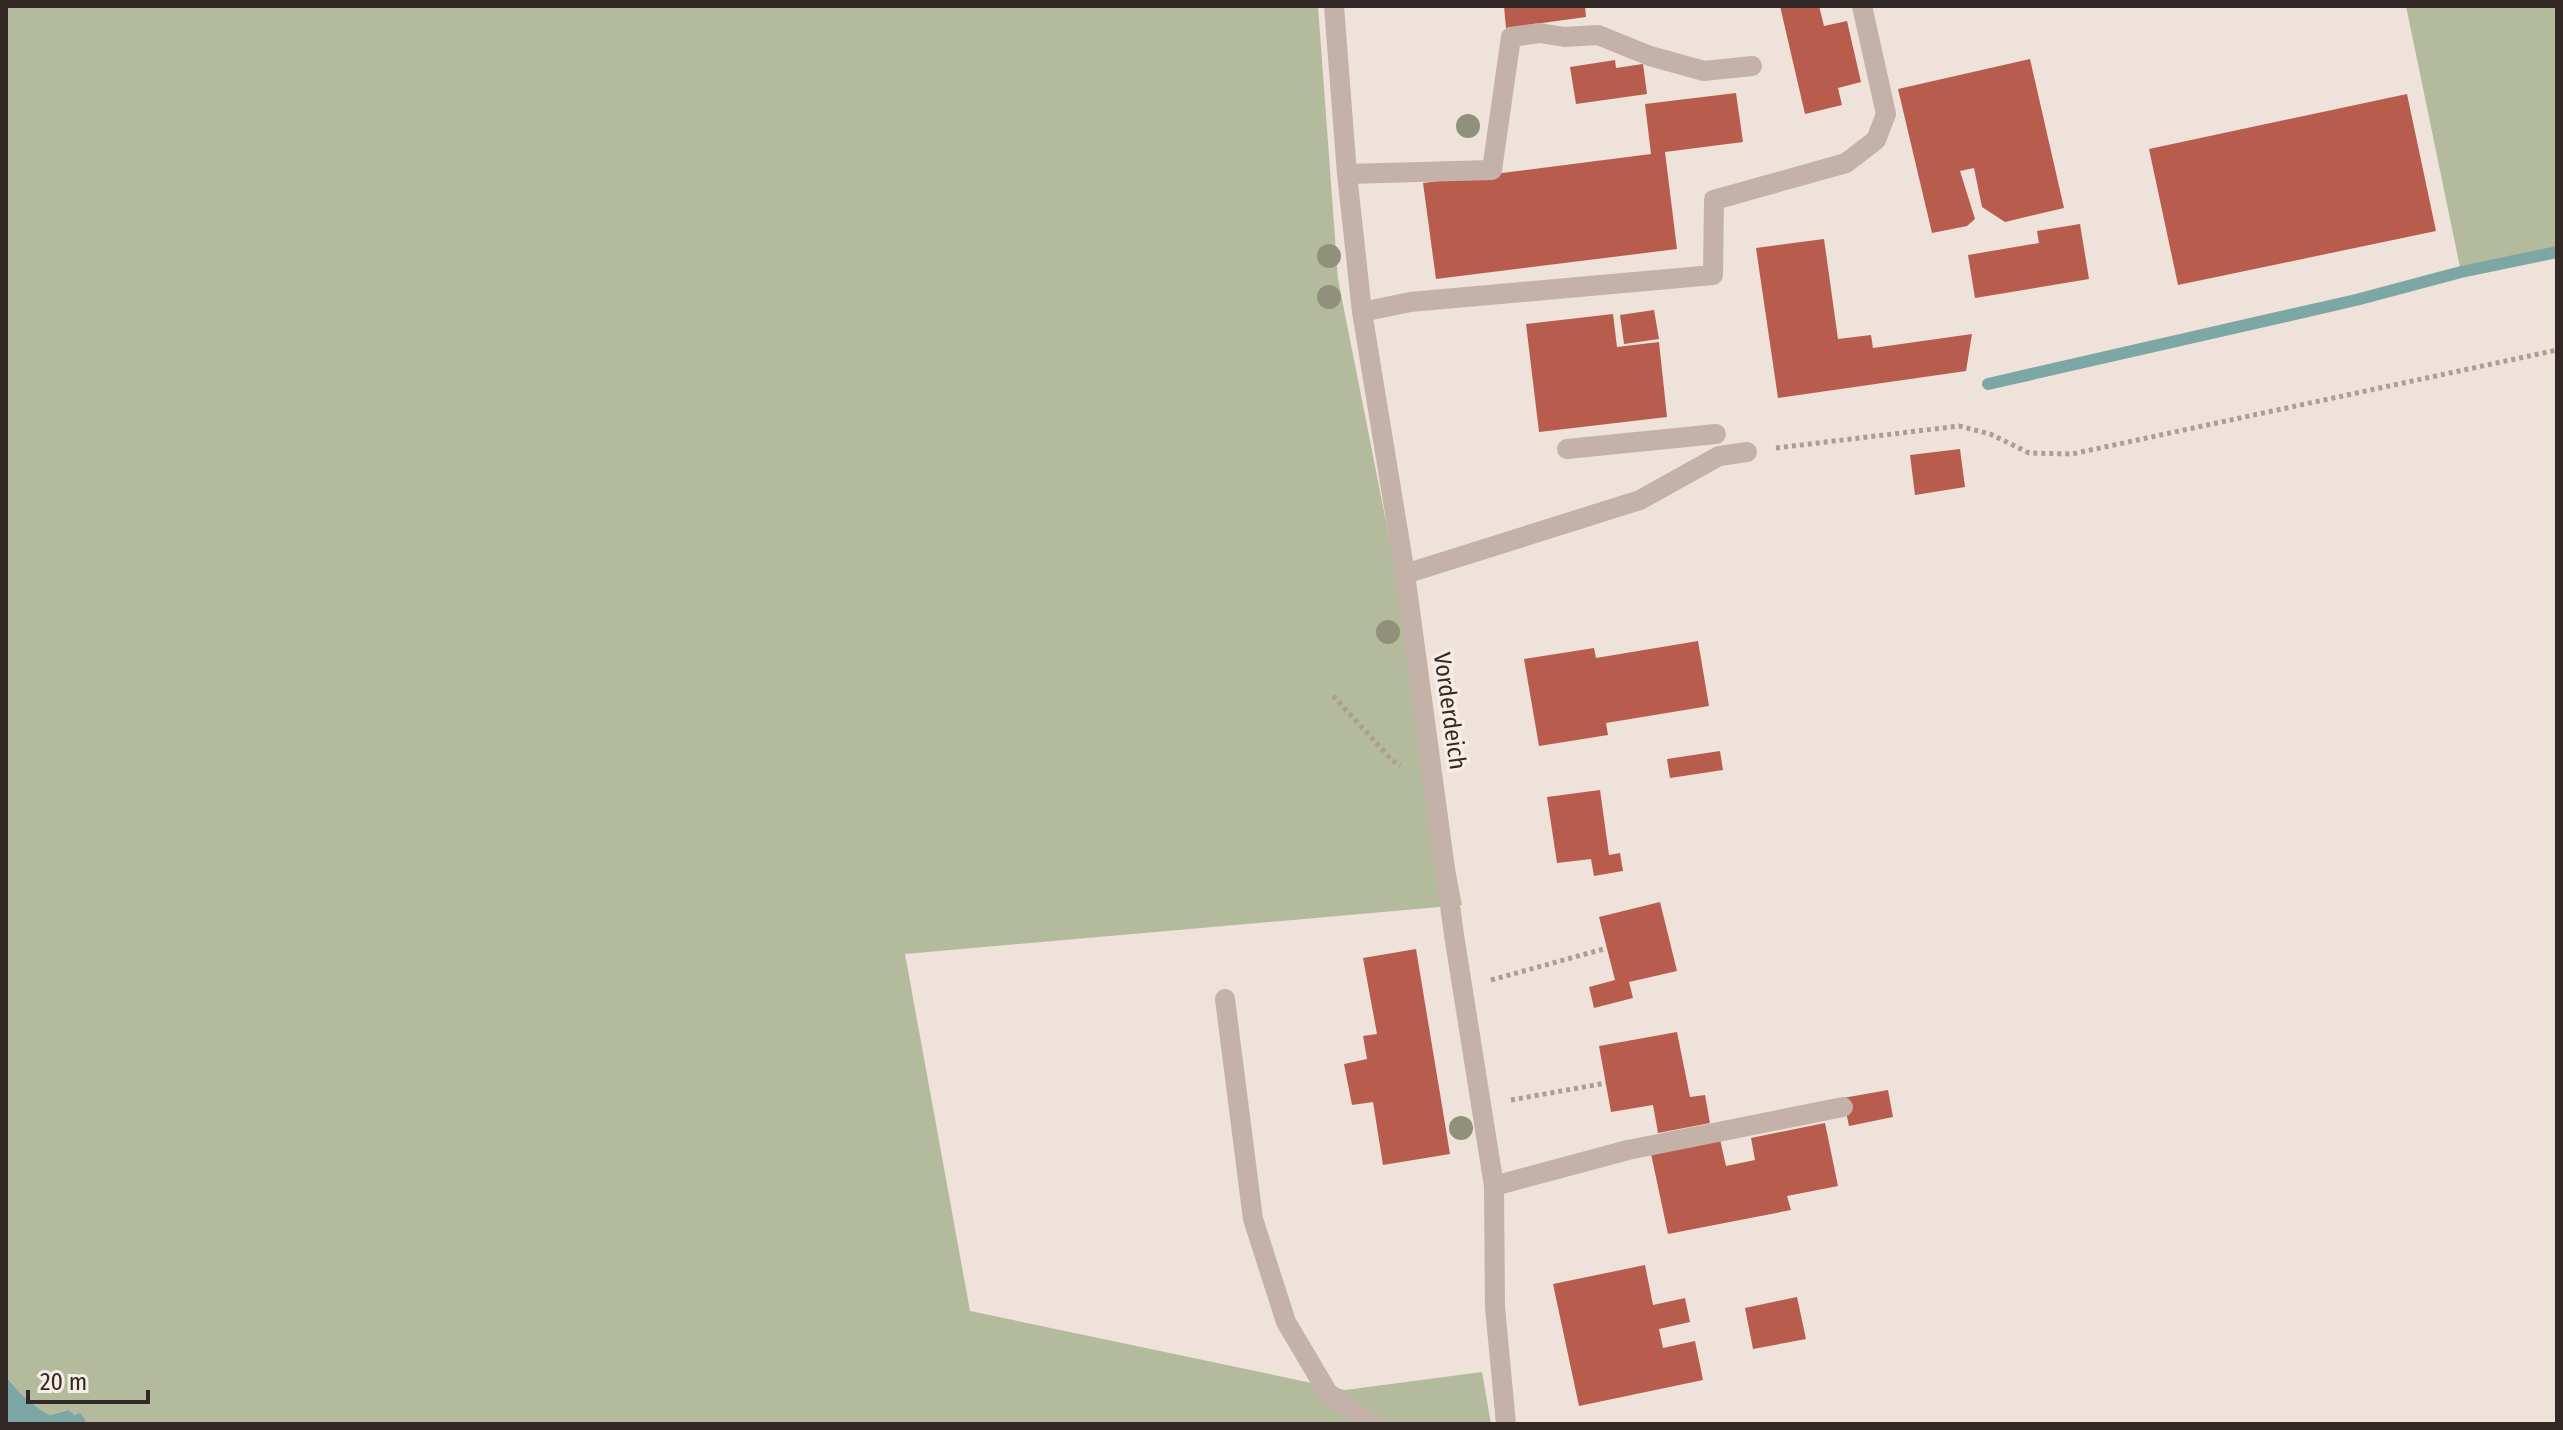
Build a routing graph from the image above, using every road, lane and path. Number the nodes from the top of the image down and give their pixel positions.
1 (1334, 6) edge
2 (1862, 6) edge
3 (1752, 66) dead end
4 (1347, 174) junction
5 (1362, 312) junction
6 (2557, 350) edge
7 (1716, 434) dead end
8 (1567, 449) dead end
9 (1747, 452) joint
10 (1405, 574) junction
11 (1333, 696) dead end
12 (1434, 789) junction
13 (1607, 948) dead end
14 (1463, 988) junction
15 (1225, 999) dead end
16 (1606, 1083) dead end
17 (1482, 1105) junction
18 (1843, 1107) dead end
19 (1494, 1186) junction
20 (1372, 1424) edge
21 (1506, 1424) edge

1 - 4 street, Vorderdeich
2 - 5 street
3 - 4 street
4 - 5 street, Vorderdeich
5 - 10 street, Vorderdeich
6 - 9 path
7 - 8 street
9 - 10 street
10 - 12 street, Vorderdeich
11 - 12 path
12 - 14 street, Vorderdeich
13 - 14 path
14 - 17 street, Vorderdeich
15 - 20 street
16 - 17 path
17 - 19 street, Vorderdeich
18 - 19 street
19 - 21 street, Vorderdeich

